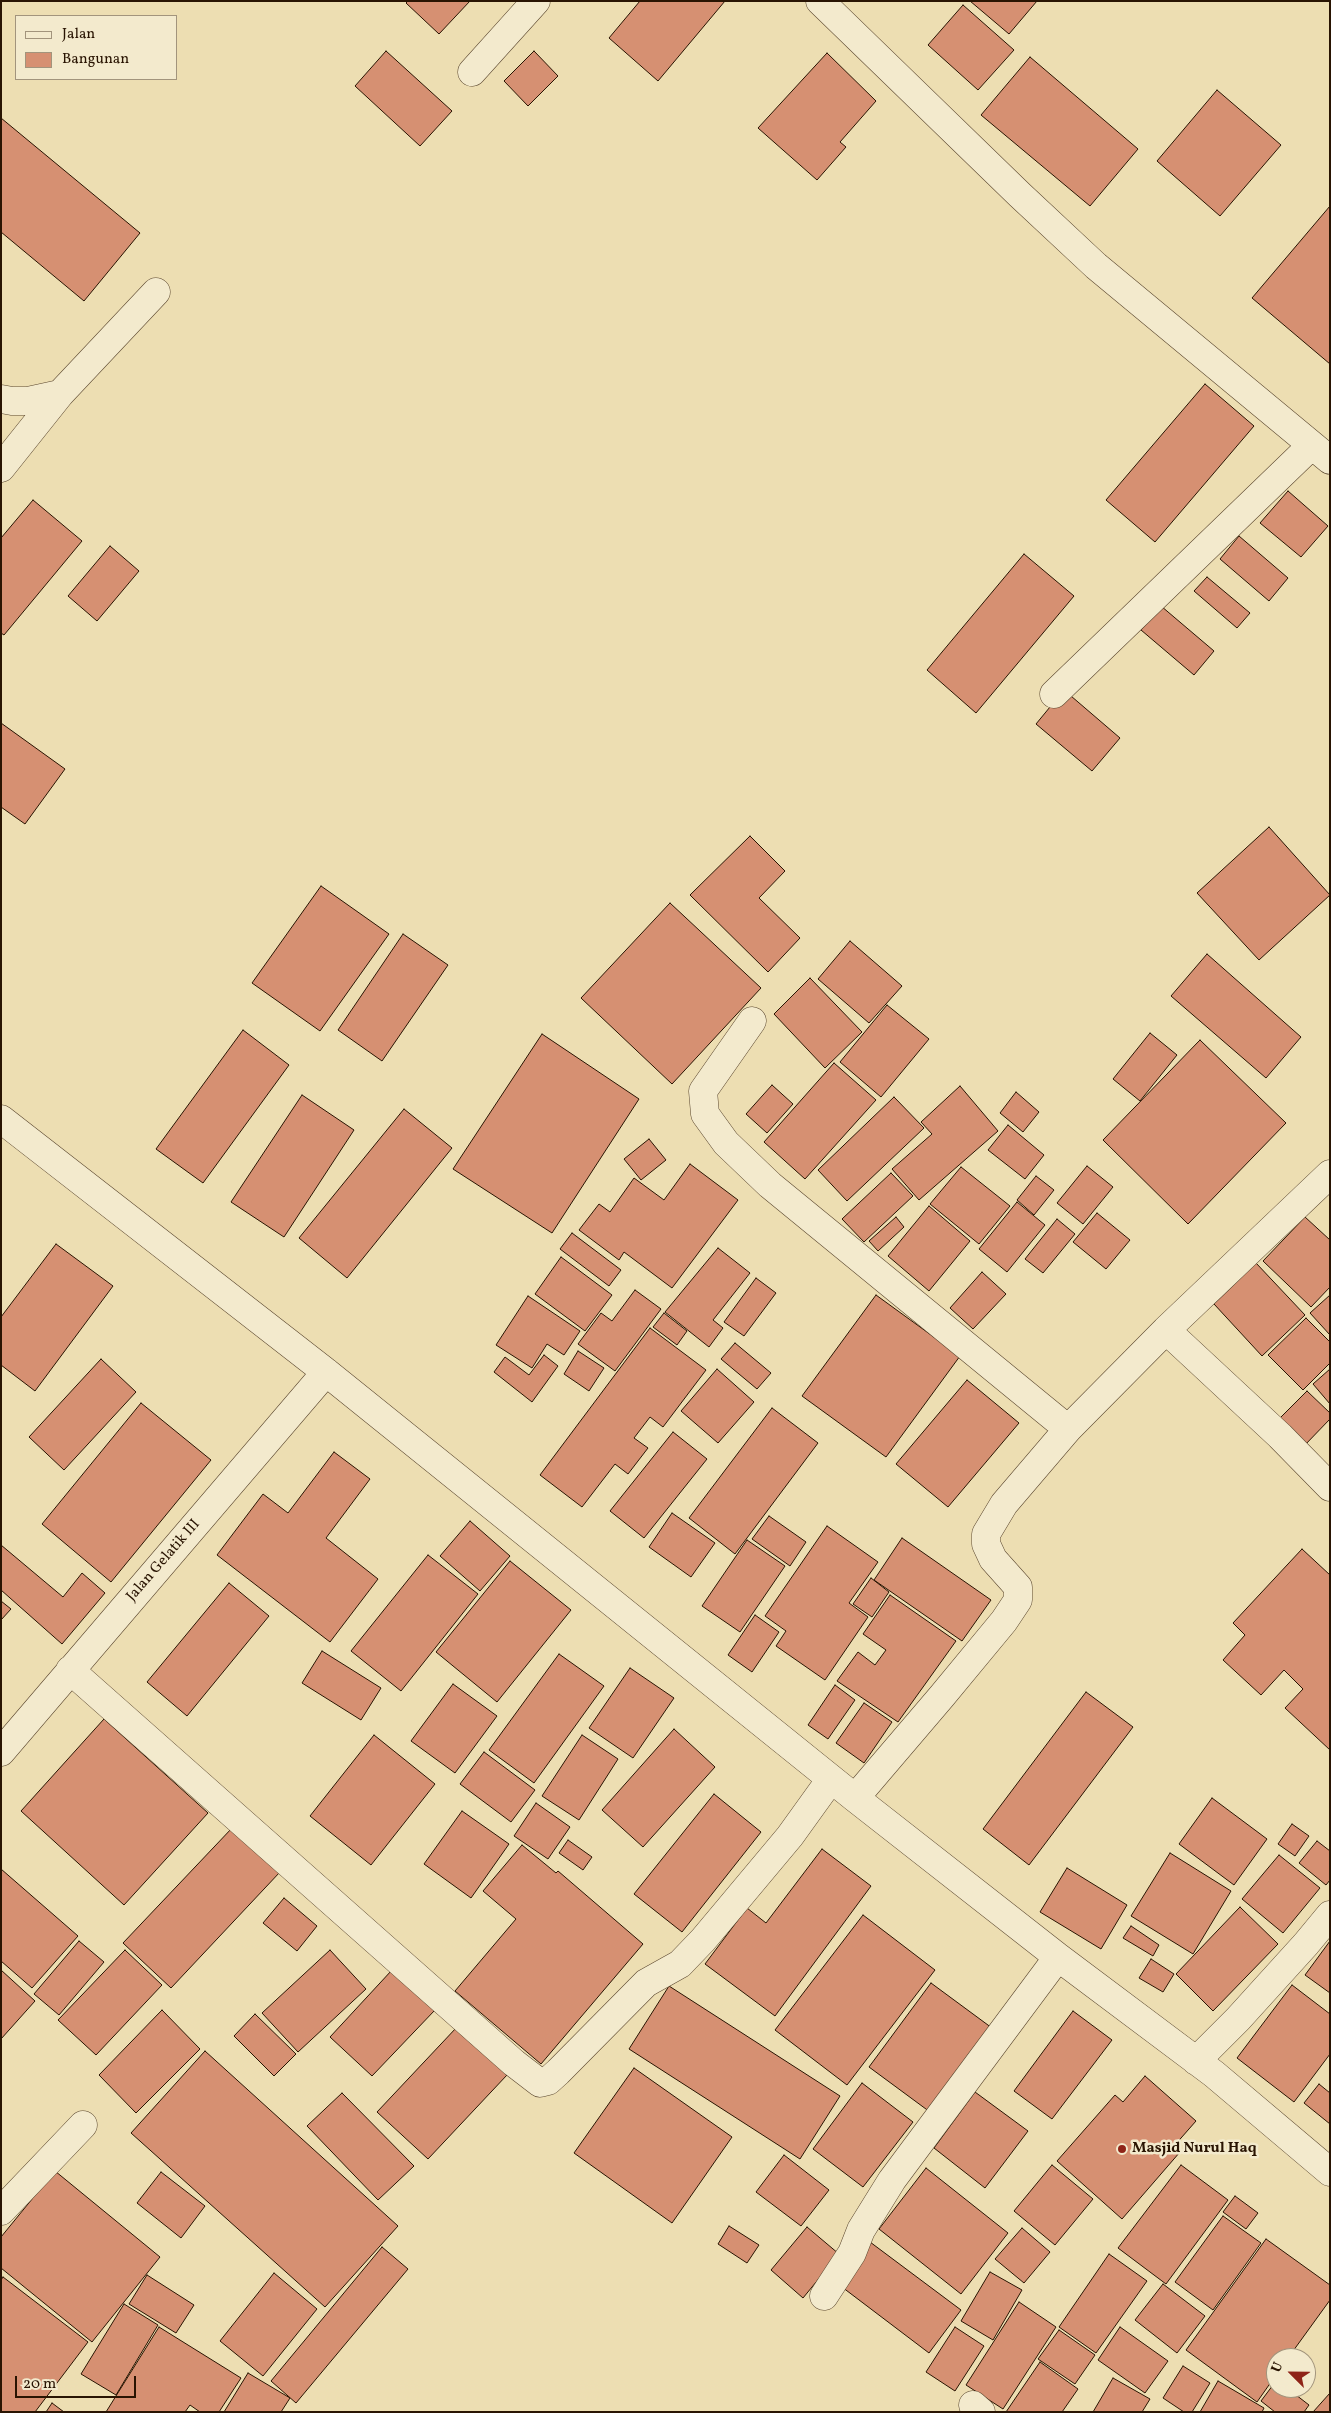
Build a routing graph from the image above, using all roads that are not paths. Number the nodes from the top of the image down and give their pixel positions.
1 (536, 1) edge
2 (820, 1) edge
3 (472, 72) dead end
4 (156, 292) dead end
5 (60, 394) junction
6 (1, 399) edge
7 (1320, 453) edge
8 (1, 468) edge
9 (1054, 694) dead end
10 (752, 1021) dead end
11 (1, 1119) edge
12 (1330, 1174) edge
13 (1166, 1330) junction
14 (326, 1372) junction
15 (1068, 1429) junction
16 (1330, 1487) edge
17 (70, 1670) junction
18 (1, 1752) edge
19 (831, 1779) junction
20 (855, 1798) junction
21 (1330, 1915) edge
22 (1058, 1957) junction
23 (1196, 2061) junction
24 (83, 2124) dead end
25 (1330, 2172) edge
26 (1, 2212) edge
27 (824, 2296) dead end

1 - 3 street
2 - 7 street
4 - 5 street
5 - 6 street
5 - 8 street
7 - 9 street
10 - 15 street
11 - 14 street
12 - 13 street
13 - 15 street
13 - 16 street
14 - 17 street, Jalan Gelatik III
14 - 19 street
15 - 20 street
17 - 18 street, Jalan Gelatik III
17 - 19 street
19 - 20 street
20 - 22 street
21 - 23 street
22 - 23 street
22 - 27 street
23 - 25 street
24 - 26 street

